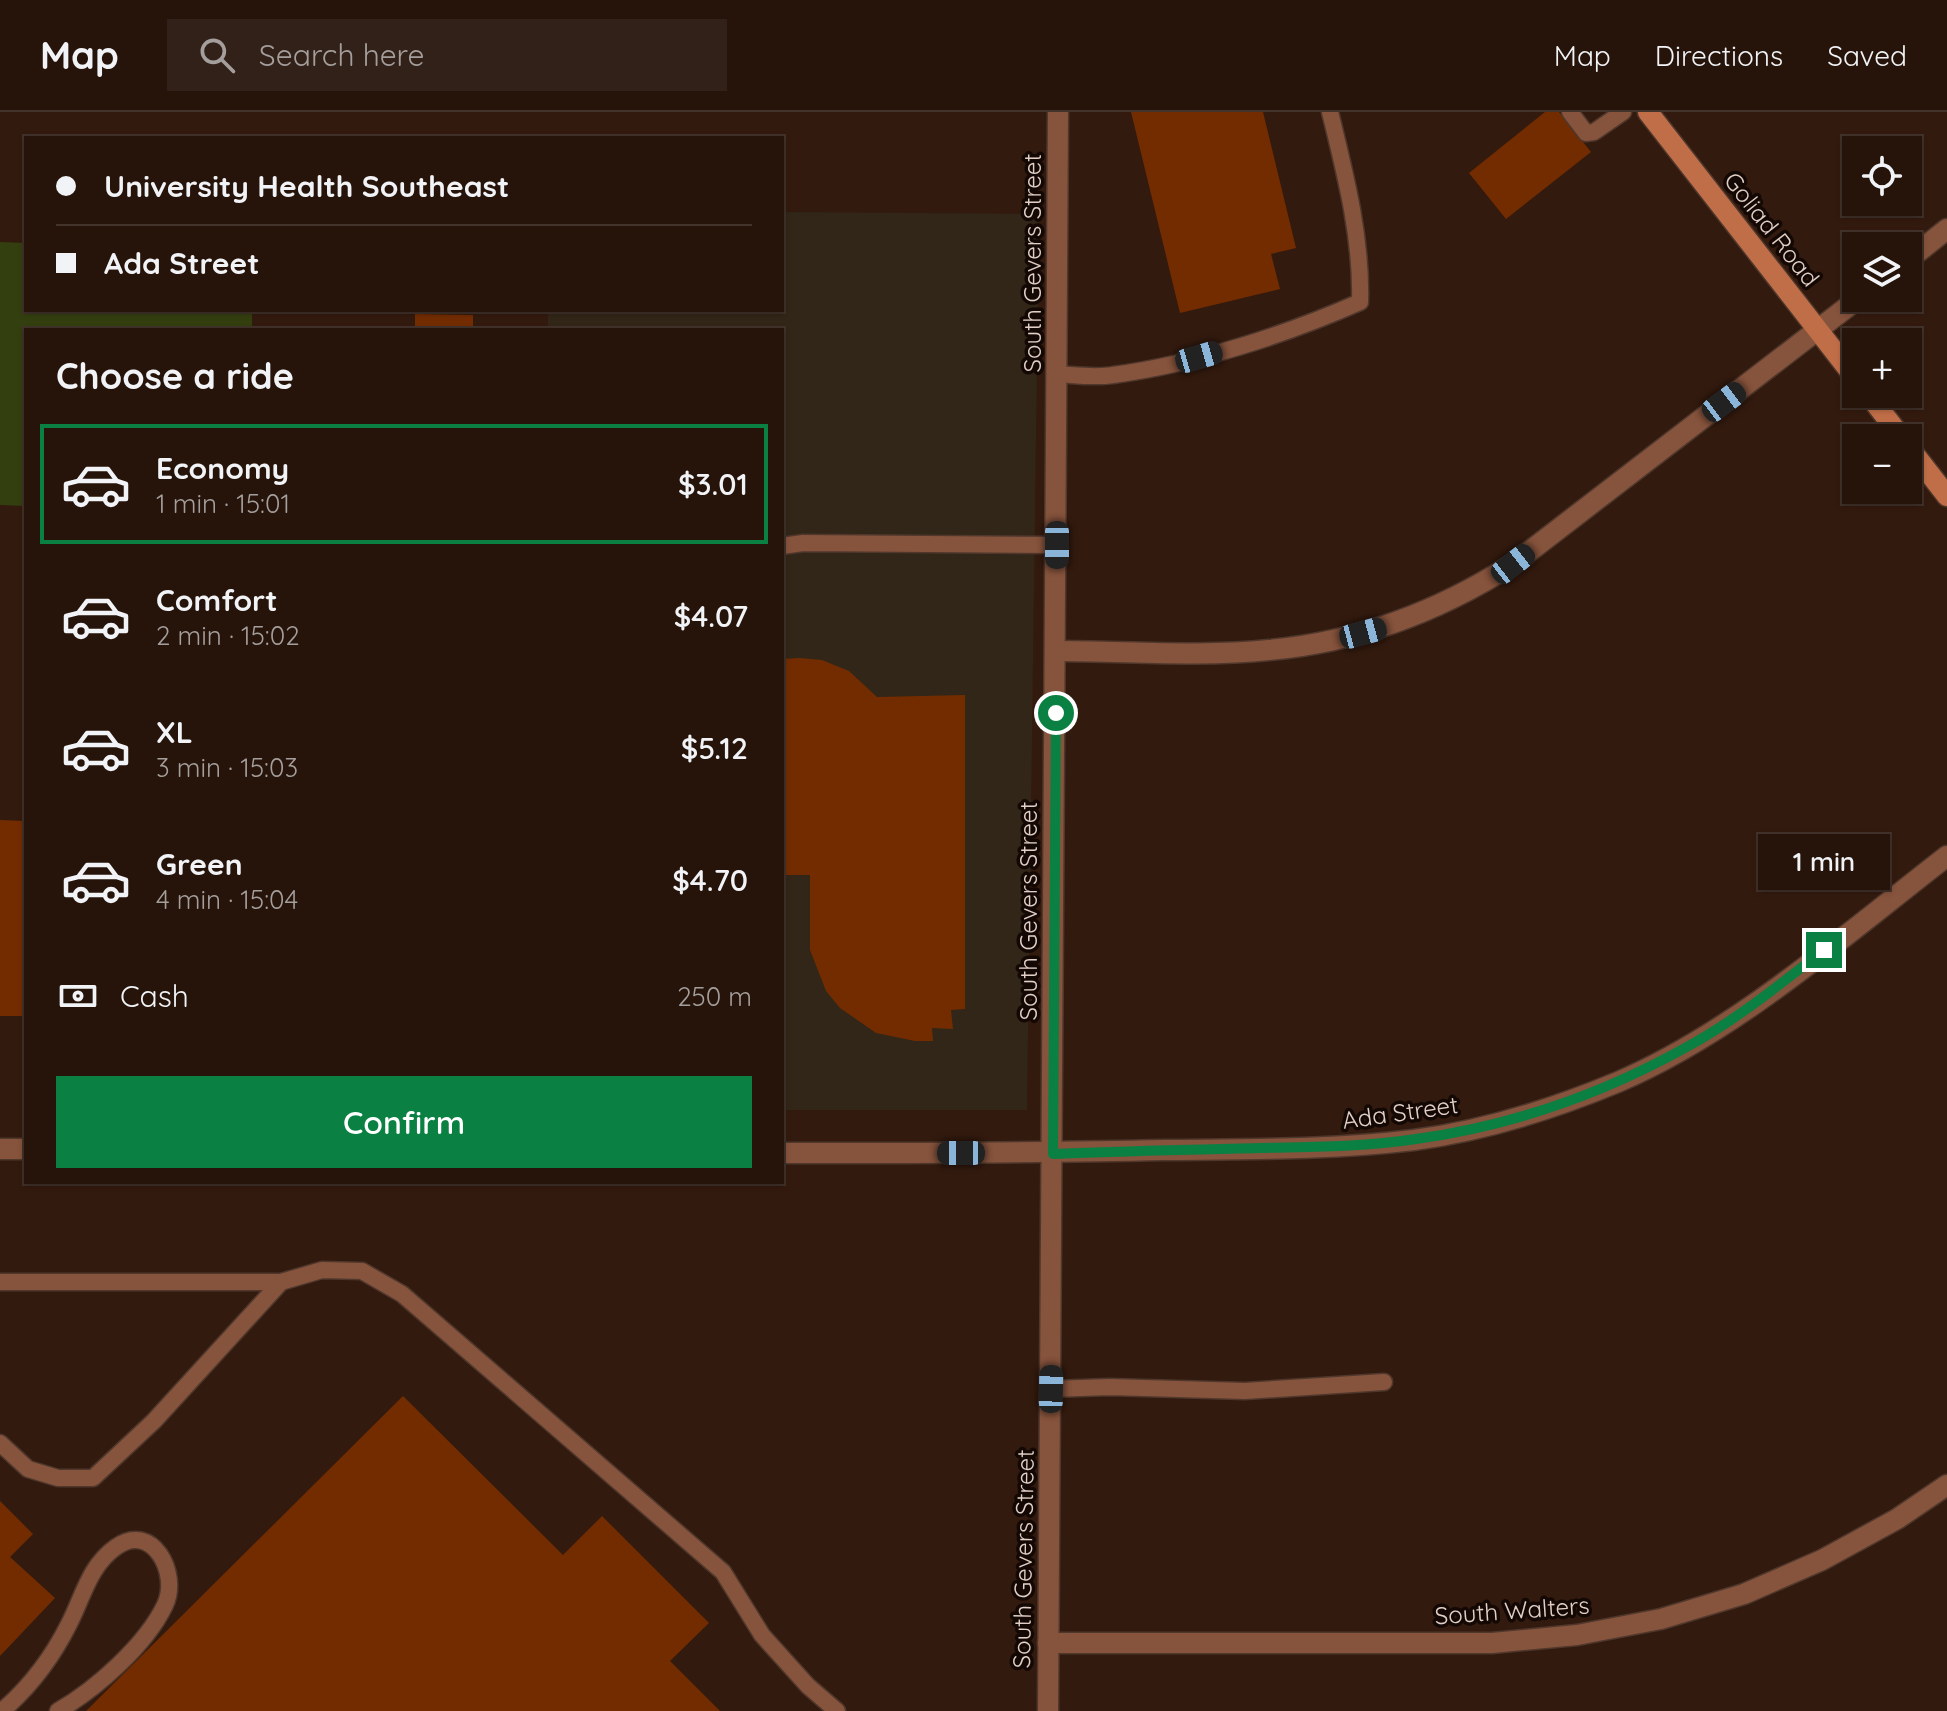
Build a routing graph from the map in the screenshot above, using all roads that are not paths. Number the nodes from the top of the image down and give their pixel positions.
1 (1058, 112) edge
2 (1330, 112) edge
3 (1570, 112) edge
4 (1623, 112) edge
5 (1652, 113) edge
6 (1947, 229) edge
7 (1922, 249) edge
8 (1842, 311) edge
9 (1818, 330) junction
10 (1842, 361) edge
11 (1057, 374) junction
12 (1879, 408) edge
13 (1891, 424) edge
14 (1922, 464) edge
15 (1947, 496) edge
16 (1057, 545) junction
17 (784, 546) edge
18 (1056, 651) junction
19 (1947, 856) edge
20 (0, 1149) edge
21 (24, 1149) edge
22 (784, 1153) edge
23 (1053, 1154) junction
24 (0, 1282) edge
25 (281, 1282) junction
26 (1384, 1382) dead end
27 (1051, 1389) junction
28 (0, 1443) edge
29 (1947, 1485) edge
30 (1048, 1643) junction
31 (2, 1711) edge
32 (58, 1711) edge
33 (837, 1711) edge
34 (1048, 1711) edge

1 - 11 street, South Gevers Street
2 - 11 lane
3 - 4 lane
5 - 9 main road, Goliad Road
6 - 7 street
8 - 9 street
9 - 10 main road, Goliad Road
9 - 18 street
11 - 16 street, South Gevers Street
12 - 13 main road
14 - 15 main road
16 - 17 lane
16 - 18 street, South Gevers Street
18 - 23 street, South Gevers Street
19 - 23 street, Ada Street
20 - 21 street
22 - 23 street, Ada Street
23 - 27 street, South Gevers Street
24 - 25 lane
25 - 28 lane
25 - 33 lane
26 - 27 lane
27 - 30 street, South Gevers Street
29 - 30 street, South Walters
30 - 34 street, South Gevers Street
31 - 32 lane

